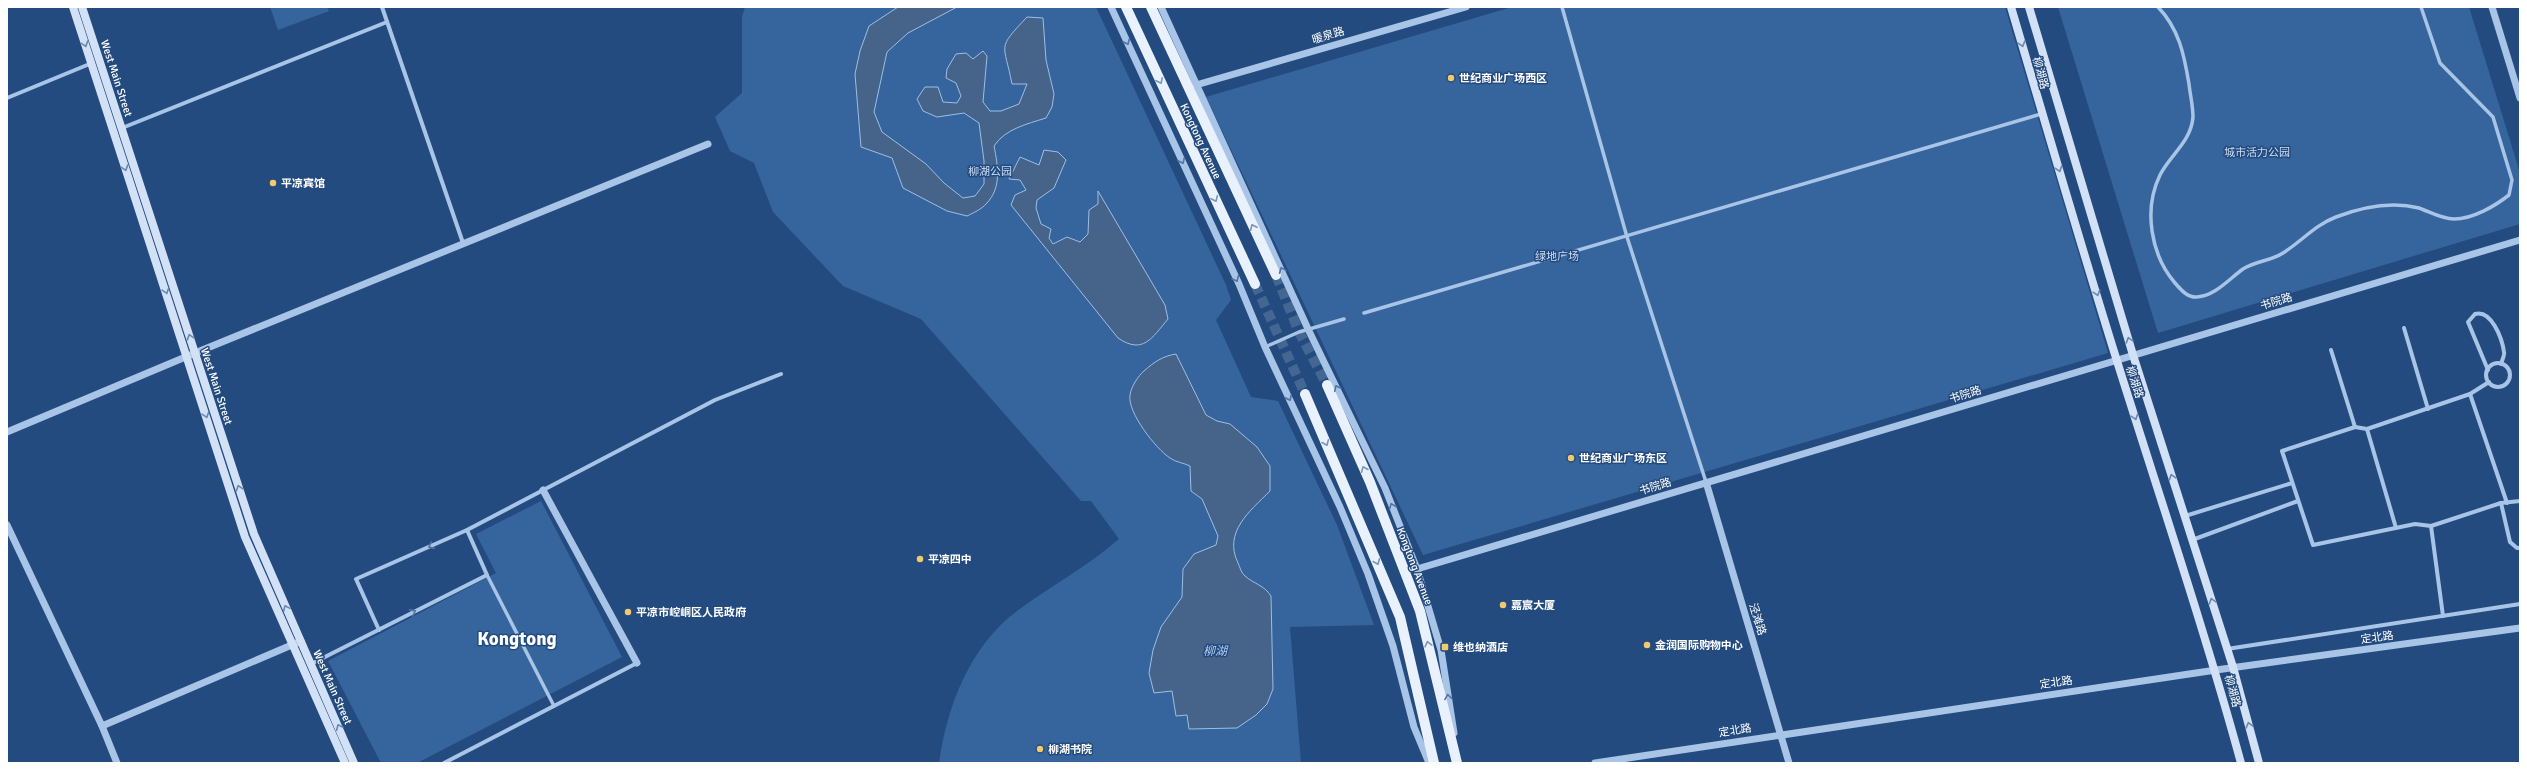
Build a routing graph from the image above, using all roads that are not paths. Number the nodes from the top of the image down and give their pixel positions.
1 (73, 7) edge
2 (82, 7) edge
3 (382, 7) edge
4 (1111, 7) edge
5 (1126, 7) edge
6 (1151, 7) edge
7 (1162, 7) edge
8 (1466, 7) edge
9 (1562, 7) edge
10 (2011, 7) edge
11 (2029, 7) edge
12 (2158, 7) edge
13 (2421, 7) edge
14 (2492, 7) edge
15 (387, 22) junction
16 (96, 62) junction
17 (1196, 85) junction
18 (7, 98) edge
19 (2520, 98) edge
20 (2041, 114) junction
21 (122, 128) junction
22 (708, 144) dead end
23 (1627, 237) junction
24 (2520, 240) edge
25 (463, 243) junction
26 (1276, 275) tunnel mouth
27 (1255, 284) tunnel mouth
28 (1364, 313) dead end
29 (1344, 319) dead end
30 (2404, 328) dead end
31 (1308, 329) junction
32 (1265, 347) junction
33 (2331, 350) dead end
34 (195, 353) junction
35 (2133, 355) junction
36 (187, 357) junction
37 (2117, 361) junction
38 (2501, 364) junction
39 (2488, 370) junction
40 (781, 374) dead end
41 (2489, 382) junction
42 (1327, 385) tunnel mouth
43 (1305, 394) tunnel mouth
44 (2470, 394) junction
45 (2428, 408) junction
46 (2355, 426) junction
47 (2367, 429) junction
48 (7, 432) edge
49 (1706, 482) junction
50 (2292, 483) junction
51 (543, 490) junction
52 (2298, 501) junction
53 (2520, 502) edge
54 (2501, 503) junction
55 (2507, 503) junction
56 (2185, 516) junction
57 (7, 525) edge
58 (2431, 526) junction
59 (2396, 528) junction
60 (467, 530) junction
61 (2192, 540) junction
62 (2520, 548) edge
63 (1417, 569) junction
64 (487, 575) junction
65 (2520, 604) edge
66 (2443, 616) junction
67 (2520, 628) edge
68 (379, 630) junction
69 (301, 641) junction
70 (293, 645) junction
71 (2227, 649) junction
72 (637, 663) joint
73 (311, 664) junction
74 (2233, 667) junction
75 (2216, 670) junction
76 (554, 706) junction
77 (102, 726) junction
78 (1781, 734) junction
79 (117, 763) edge
80 (345, 763) edge
81 (354, 763) edge
82 (444, 763) edge
83 (1429, 763) edge
84 (1434, 763) edge
85 (1458, 763) edge
86 (1595, 763) edge
87 (1789, 763) edge
88 (2241, 763) edge
89 (2259, 763) edge

1 -> 16 main road, West Main Street
2 - 16 main road, West Main Street
3 - 15 street
4 -> 32 street
5 -> 27 main road, Kongtong Avenue
26 -> 6 main road, Kongtong Avenue
7 - 17 street
8 - 17 street, 暖泉路
9 - 23 street
10 -> 20 main road, 柳湖路
35 -> 11 main road, 柳湖路
12 - 13 street
14 - 19 street
15 - 21 street
15 - 25 street
16 - 18 street
16 - 21 main road, West Main Street
16 -> 36 main road, West Main Street
31 -> 17 street
20 - 23 street
20 -> 37 main road, 柳湖路
34 -> 21 main road, West Main Street
22 - 25 street
23 - 28 street
23 - 49 street
24 - 35 street, 书院路
25 - 34 street
29 - 31 street
30 - 45 street
31 - 32 street
63 -> 31 street
32 -> 83 street
33 - 46 street
34 - 36 street
69 -> 34 main road, West Main Street
35 - 37 street, 书院路
56 -> 35 main road, 柳湖路
36 - 48 street
36 -> 70 main road, West Main Street
37 - 49 street, 书院路
37 -> 75 main road, 柳湖路
38 - 39 street
38 - 39 street
38 - 41 street
39 - 41 street
40 - 51 street
41 - 44 street
85 -> 42 main road, Kongtong Avenue
43 -> 84 main road
44 - 45 street
44 - 55 street
45 - 47 street
46 - 47 street
46 - 50 street
47 - 59 street
49 - 63 street, 书院路
49 - 78 street, 泾滩路
50 - 52 street
50 - 56 street
51 - 60 street
51 - 72 street
52 - 59 street
52 - 61 street
53 - 55 street
54 - 55 street
54 - 58 street
54 - 62 street
56 - 61 main road, 柳湖路
57 - 77 street
58 - 59 street
58 - 66 street
60 - 64 street
60 -> 68 street
71 -> 61 main road, 柳湖路
85 -> 63 street
68 -> 64 street
64 - 76 street
65 - 66 street
66 - 71 street
67 - 74 street, 定北路
68 - 73 street
69 - 70 street
69 - 73 main road, West Main Street
70 - 77 street
70 - 80 main road, West Main Street
71 - 74 main road, 柳湖路
72 - 76 street
81 -> 73 main road, West Main Street
74 - 75 street, 定北路
89 -> 74 main road, 柳湖路
75 - 78 street, 定北路
75 - 88 main road, 柳湖路
76 - 82 street
77 - 79 street
78 - 86 street, 定北路
78 - 87 street, 泾滩路

